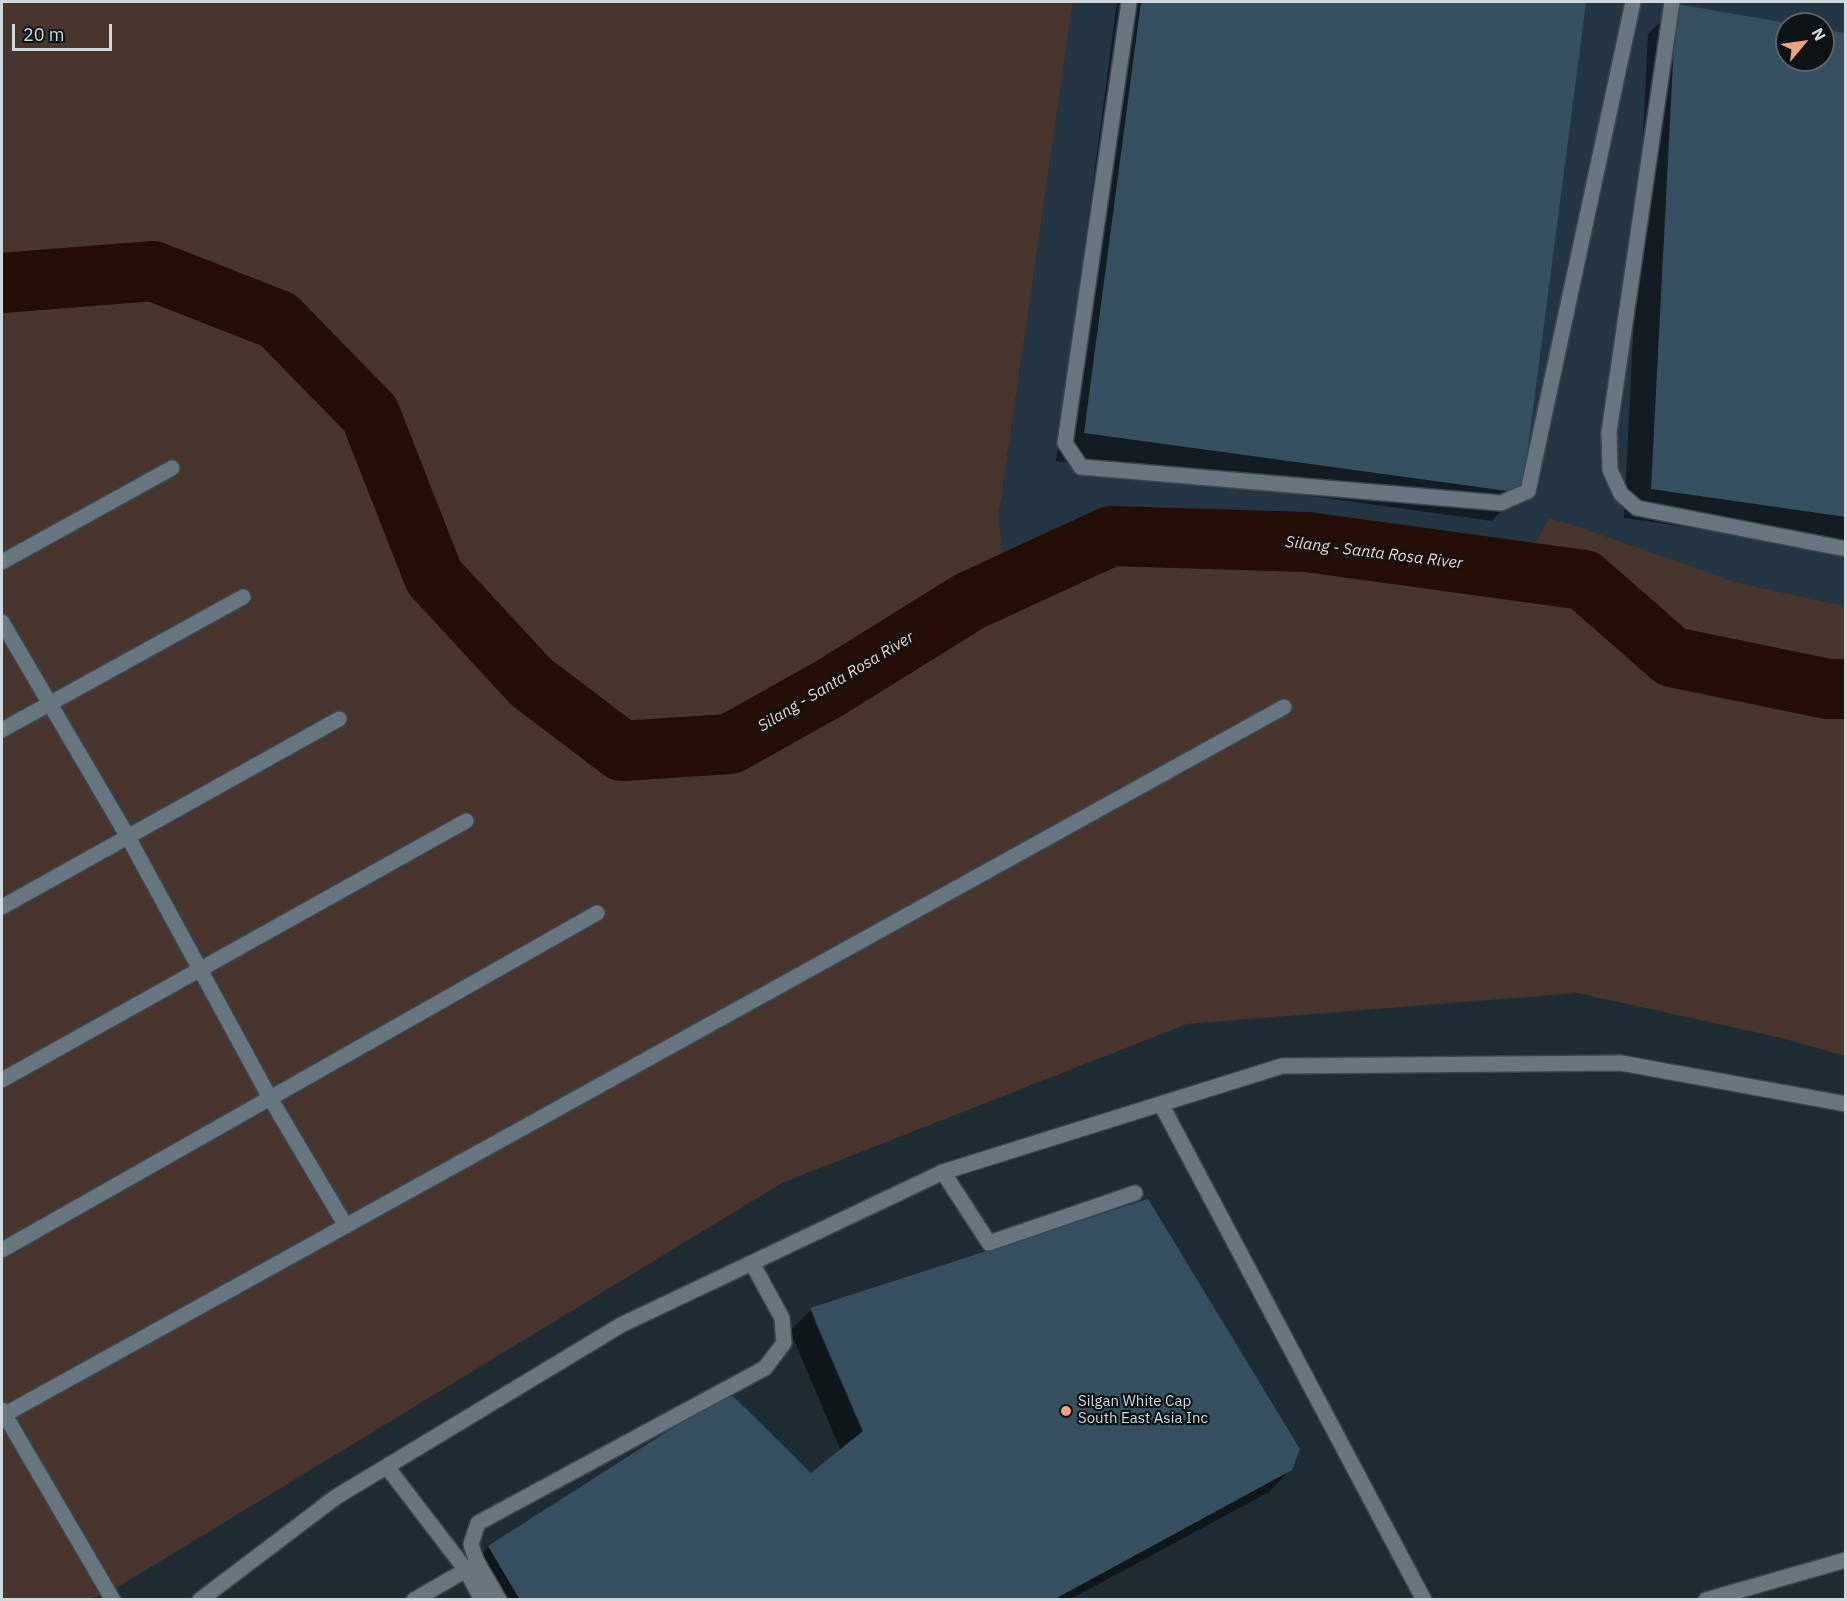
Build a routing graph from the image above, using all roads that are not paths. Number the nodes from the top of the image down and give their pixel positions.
1 (1130, 2) edge
2 (1633, 2) edge
3 (1672, 2) edge
4 (172, 468) dead end
5 (1845, 549) edge
6 (2, 562) edge
7 (243, 597) dead end
8 (2, 622) edge
9 (49, 704) junction
10 (1284, 707) dead end
11 (339, 719) dead end
12 (2, 730) edge
13 (466, 821) dead end
14 (128, 837) junction
15 (2, 907) edge
16 (597, 913) dead end
17 (200, 970) junction
18 (2, 1080) edge
19 (270, 1098) junction
20 (1161, 1104) junction
21 (1845, 1104) edge
22 (943, 1172) junction
23 (1135, 1193) dead end
24 (346, 1226) junction
25 (2, 1250) edge
26 (752, 1263) junction
27 (2, 1413) edge
28 (387, 1467) junction
29 (1845, 1560) edge
30 (466, 1570) junction
31 (113, 1599) edge
32 (200, 1599) edge
33 (414, 1599) edge
34 (482, 1599) edge
35 (500, 1599) edge
36 (1424, 1599) edge
37 (1706, 1599) edge

1 - 2 street
3 - 5 street
4 - 6 street
7 - 9 street
8 - 9 street
9 - 12 street
9 - 14 street
10 - 24 street
11 - 14 street
13 - 17 street
14 - 15 street
14 - 17 street
16 - 19 street
17 - 18 street
17 - 19 street
19 - 24 street
19 - 25 street
20 - 21 street
20 - 22 street
20 - 36 street
22 - 23 street
22 - 26 street
24 - 27 street
26 - 28 street
26 - 35 street
27 - 31 street
28 - 30 street
28 - 32 street
29 - 37 street
30 - 33 street
30 - 34 street

